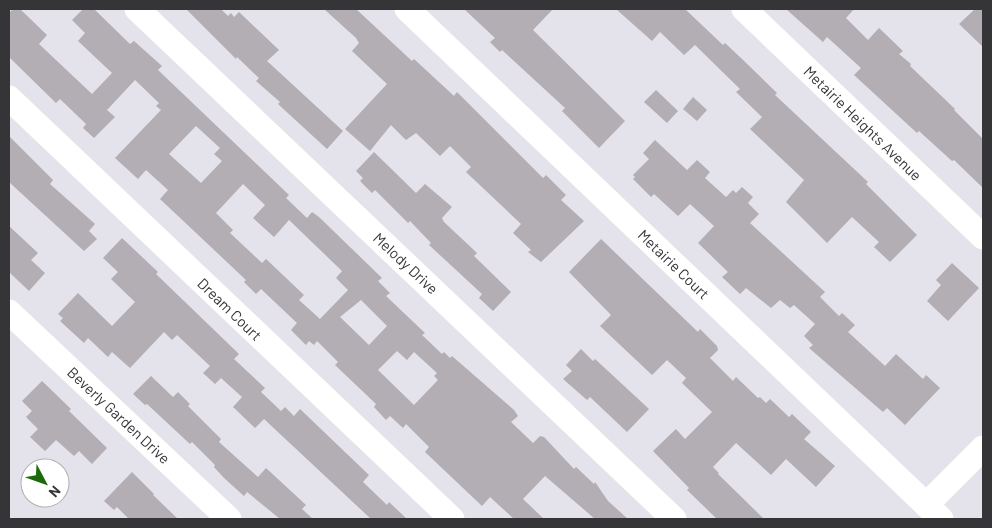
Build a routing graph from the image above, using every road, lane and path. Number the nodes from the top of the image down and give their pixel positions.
1 (137, 9) edge
2 (407, 9) edge
3 (744, 9) edge
4 (9, 98) edge
5 (983, 237) edge
6 (9, 312) edge
7 (983, 448) edge
8 (933, 512) edge
9 (229, 519) edge
10 (452, 519) edge
11 (674, 519) edge

1 - 11 street, Melody Drive
2 - 8 street, Metairie Court
3 - 5 street, Metairie Heights Avenue
4 - 10 street, Dream Court
6 - 9 street, Beverly Garden Drive
7 - 8 street

